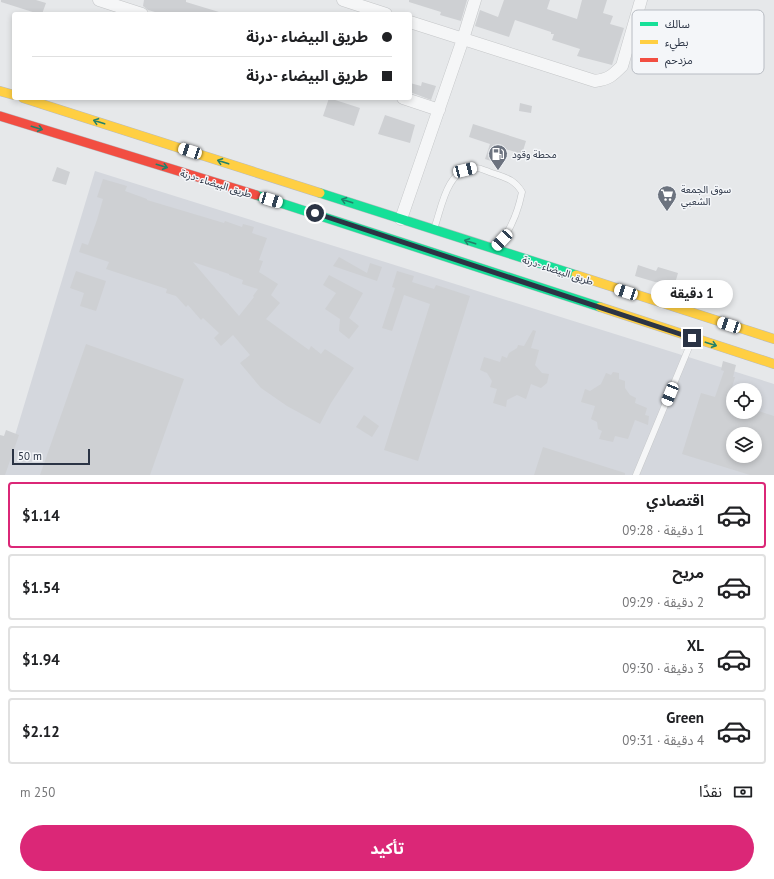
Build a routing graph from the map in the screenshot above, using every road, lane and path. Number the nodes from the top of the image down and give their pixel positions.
1 (99, 0) edge
2 (343, 0) edge
3 (475, 0) edge
4 (641, 0) edge
5 (638, 10) edge
6 (136, 12) edge
7 (380, 12) edge
8 (412, 23) edge
9 (632, 31) edge
10 (463, 39) junction
11 (0, 91) edge
12 (12, 94) edge
13 (29, 100) edge
14 (409, 100) edge
15 (439, 110) junction
16 (0, 116) edge
17 (401, 219) junction
18 (433, 233) junction
19 (491, 252) junction
20 (694, 335) junction
21 (774, 339) edge
22 (774, 364) edge
23 (636, 475) edge

1 - 6 street
2 - 7 street
3 - 10 street
4 - 5 street
8 - 10 street
9 - 10 street
10 - 15 street
11 - 12 highway
17 -> 13 highway, طريق البيضاء -درنة
14 - 15 street
15 - 17 street
16 -> 20 highway, طريق البيضاء -درنة
17 - 18 highway, طريق البيضاء -درنة
19 -> 18 highway, طريق البيضاء -درنة
18 - 19 lane
19 - 21 highway, طريق البيضاء -درنة
20 -> 22 highway, طريق البيضاء -درنة
20 - 23 lane

